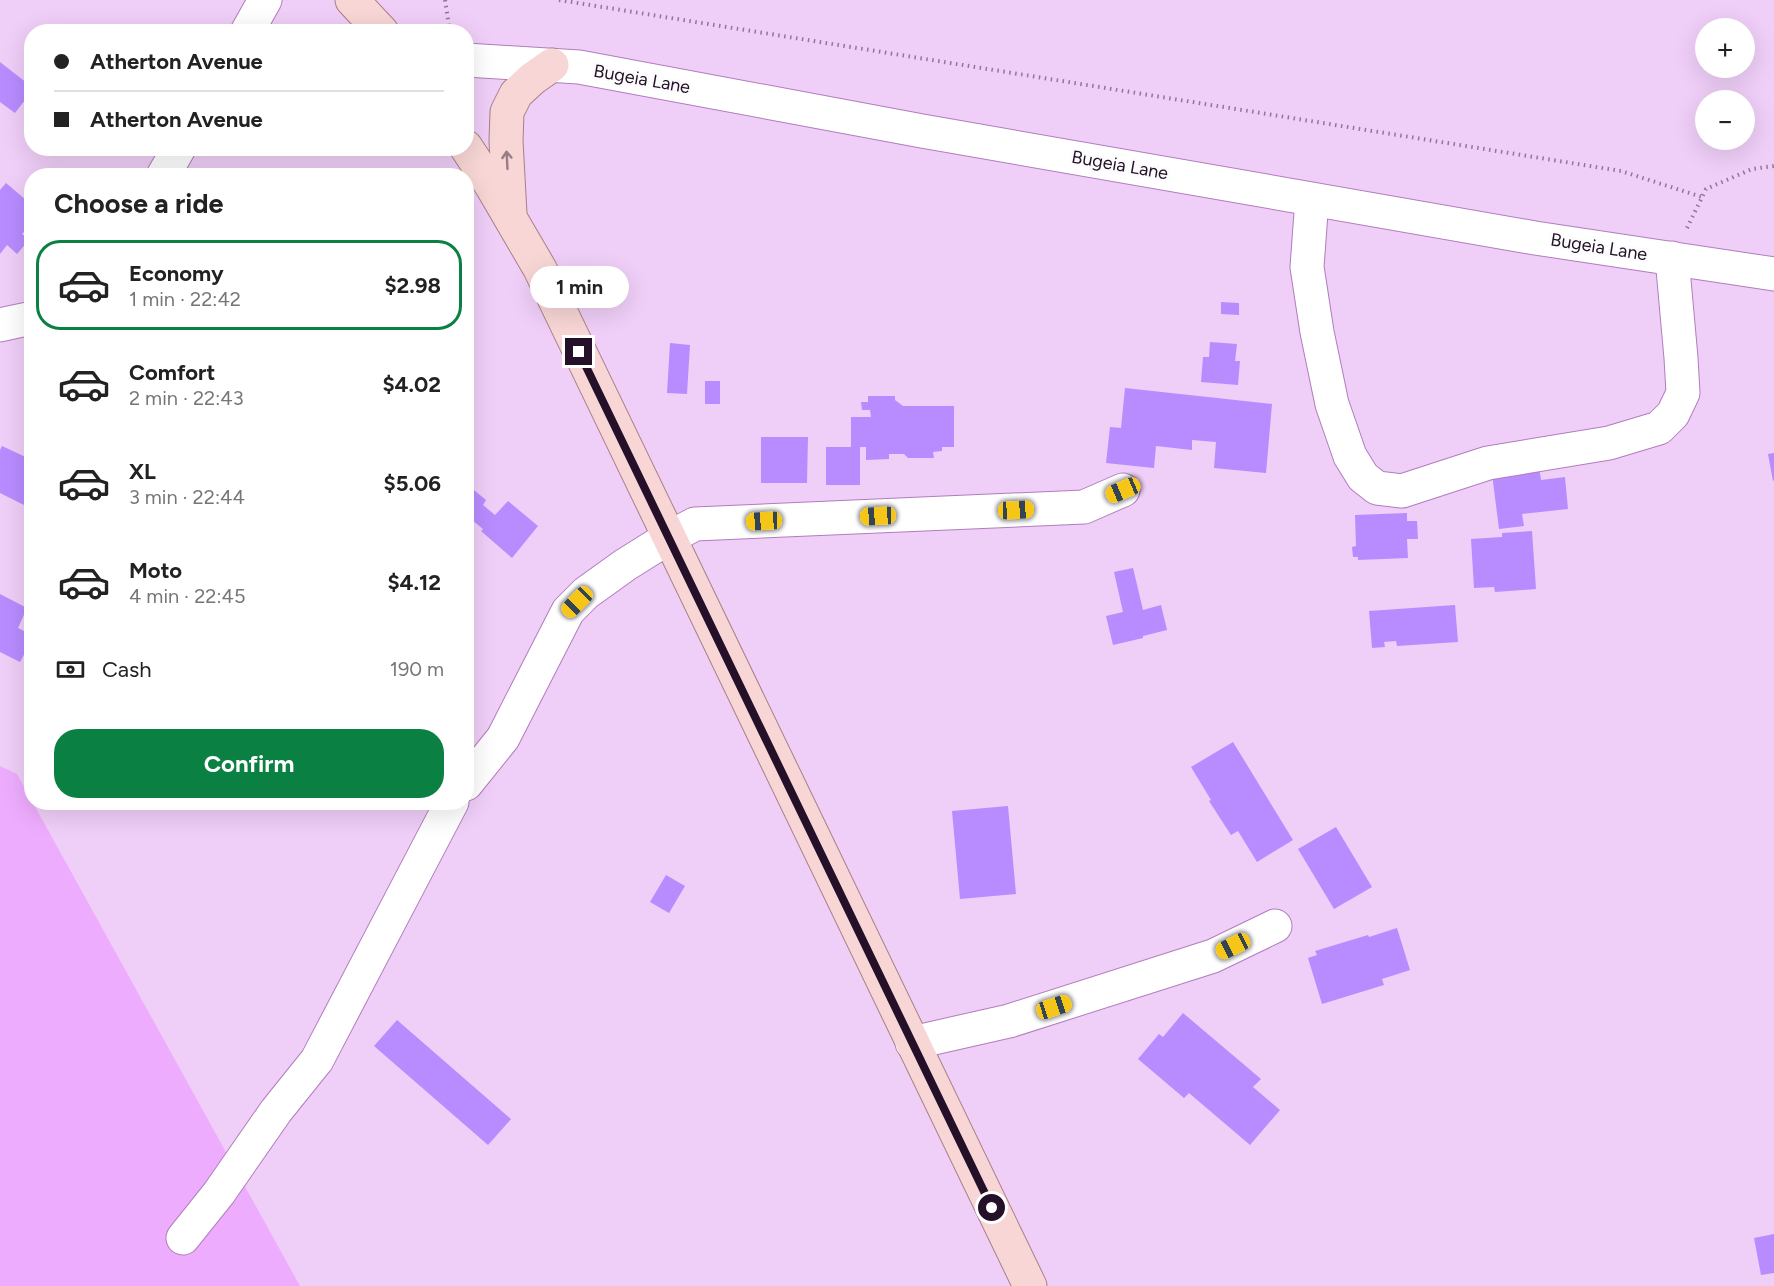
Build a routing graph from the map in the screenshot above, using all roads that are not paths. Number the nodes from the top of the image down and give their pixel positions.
1 (265, 0) edge
2 (352, 0) edge
3 (252, 24) edge
4 (374, 24) edge
5 (474, 60) edge
6 (552, 65) junction
7 (472, 156) edge
8 (1312, 199) junction
9 (510, 218) junction
10 (1672, 258) junction
11 (1774, 274) edge
12 (24, 320) edge
13 (0, 325) edge
14 (1123, 490) dead end
15 (668, 538) junction
16 (474, 774) edge
17 (448, 810) edge
18 (1275, 926) dead end
19 (912, 1042) junction
20 (183, 1238) dead end
21 (1030, 1286) edge

1 - 3 street
2 - 4 main road
5 - 6 street, Bugeia Lane
6 - 8 street, Bugeia Lane
9 -> 6 main road
7 - 9 main road
8 - 10 street, Bugeia Lane
8 - 10 street
9 - 15 main road
10 - 11 street, Bugeia Lane
12 - 13 street
14 - 15 street
15 - 16 street
15 - 19 main road
17 - 20 street
18 - 19 street
19 - 21 main road

